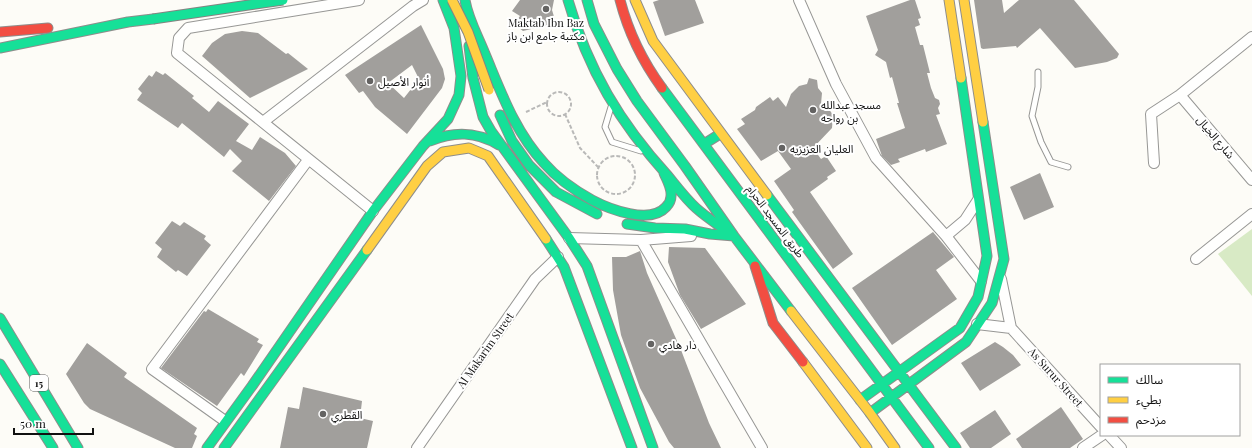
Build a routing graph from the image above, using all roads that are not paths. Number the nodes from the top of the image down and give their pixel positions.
1 (283, 0) edge
2 (359, 0) edge
3 (423, 0) edge
4 (443, 0) edge
5 (452, 0) edge
6 (464, 0) edge
7 (568, 0) edge
8 (588, 0) edge
9 (620, 0) edge
10 (635, 0) edge
11 (799, 0) edge
12 (949, 0) edge
13 (964, 0) edge
14 (128, 22) junction
15 (0, 32) edge
16 (1252, 37) edge
17 (0, 48) edge
18 (1038, 72) dead end
19 (1180, 95) junction
20 (612, 104) junction
21 (263, 122) junction
22 (720, 134) junction
23 (704, 144) junction
24 (423, 146) junction
25 (504, 149) junction
26 (646, 153) junction
27 (308, 160) junction
28 (1154, 163) dead end
29 (1068, 167) dead end
30 (664, 173) junction
31 (1252, 180) edge
32 (978, 200) junction
33 (373, 211) junction
34 (1252, 214) edge
35 (605, 217) dead end
36 (617, 221) dead end
37 (710, 234) junction
38 (734, 236) junction
39 (946, 236) junction
40 (569, 238) junction
41 (641, 240) junction
42 (558, 257) junction
43 (1196, 259) dead end
44 (753, 260) junction
45 (1000, 273) junction
46 (981, 281) junction
47 (0, 318) edge
48 (977, 324) junction
49 (1011, 328) junction
50 (0, 364) edge
51 (899, 372) junction
52 (882, 384) junction
53 (909, 385) junction
54 (20, 395) junction
55 (892, 398) junction
56 (860, 400) junction
57 (870, 413) junction
58 (225, 421) junction
59 (64, 423) junction
60 (1100, 426) edge
61 (1101, 436) edge
62 (1110, 436) edge
63 (83, 438) dead end
64 (42, 448) edge
65 (53, 448) edge
66 (78, 448) edge
67 (207, 448) edge
68 (224, 448) edge
69 (417, 448) edge
70 (632, 448) edge
71 (653, 448) edge
72 (762, 448) edge
73 (867, 448) edge
74 (895, 448) edge
75 (929, 448) edge
76 (956, 448) edge
77 (1084, 448) edge
78 (1121, 448) edge

1 - 14 main road, bridge
2 - 21 street
3 - 21 street
4 - 24 main road
5 - 35 main road, bridge
6 - 25 main road
6 - 30 main road
7 - 20 main road
8 - 38 main road
9 - 23 main road, طريق المسجد الحرام
10 - 22 main road
11 - 39 street
12 - 32 main road
13 - 45 main road
14 - 15 main road
14 - 17 main road
16 - 19 street
18 - 29 lane
19 - 28 street
19 - 31 street, شارع الخيال
20 - 26 main road
20 - 26 lane
21 - 27 street
22 - 23 main road
22 - 51 main road
23 - 52 main road, طريق المسجد الحرام
24 - 25 main road
24 - 33 main road
25 - 40 main road
26 - 30 main road
27 - 33 street
27 - 58 street
30 - 38 main road
32 - 39 street
32 - 46 main road
33 - 58 main road
34 - 43 street
36 - 37 main road
37 - 38 main road
37 - 41 street
38 - 44 main road
39 - 46 street
40 - 41 street
40 - 71 main road
41 - 72 street
42 - 68 main road
42 - 69 street, Al Makarim Street
42 - 70 main road
44 - 56 main road
44 - 73 main road
45 - 48 main road
45 - 49 street
46 - 51 main road
47 - 59 main road, 15
48 - 49 street
48 - 53 main road
49 - 60 street, As Surur Street
50 - 54 main road, 15
51 - 52 main road
51 - 53 main road
52 - 55 main road, طريق المسجد الحرام
52 - 56 main road
53 - 55 main road
53 - 76 main road
54 - 64 main road
54 - 65 main road, 15
55 - 57 main road
55 - 75 main road, طريق المسجد الحرام
56 - 57 main road
57 - 74 main road
58 - 67 main road
59 - 63 main road
59 - 66 main road, 15
61 - 77 street
62 - 78 street

